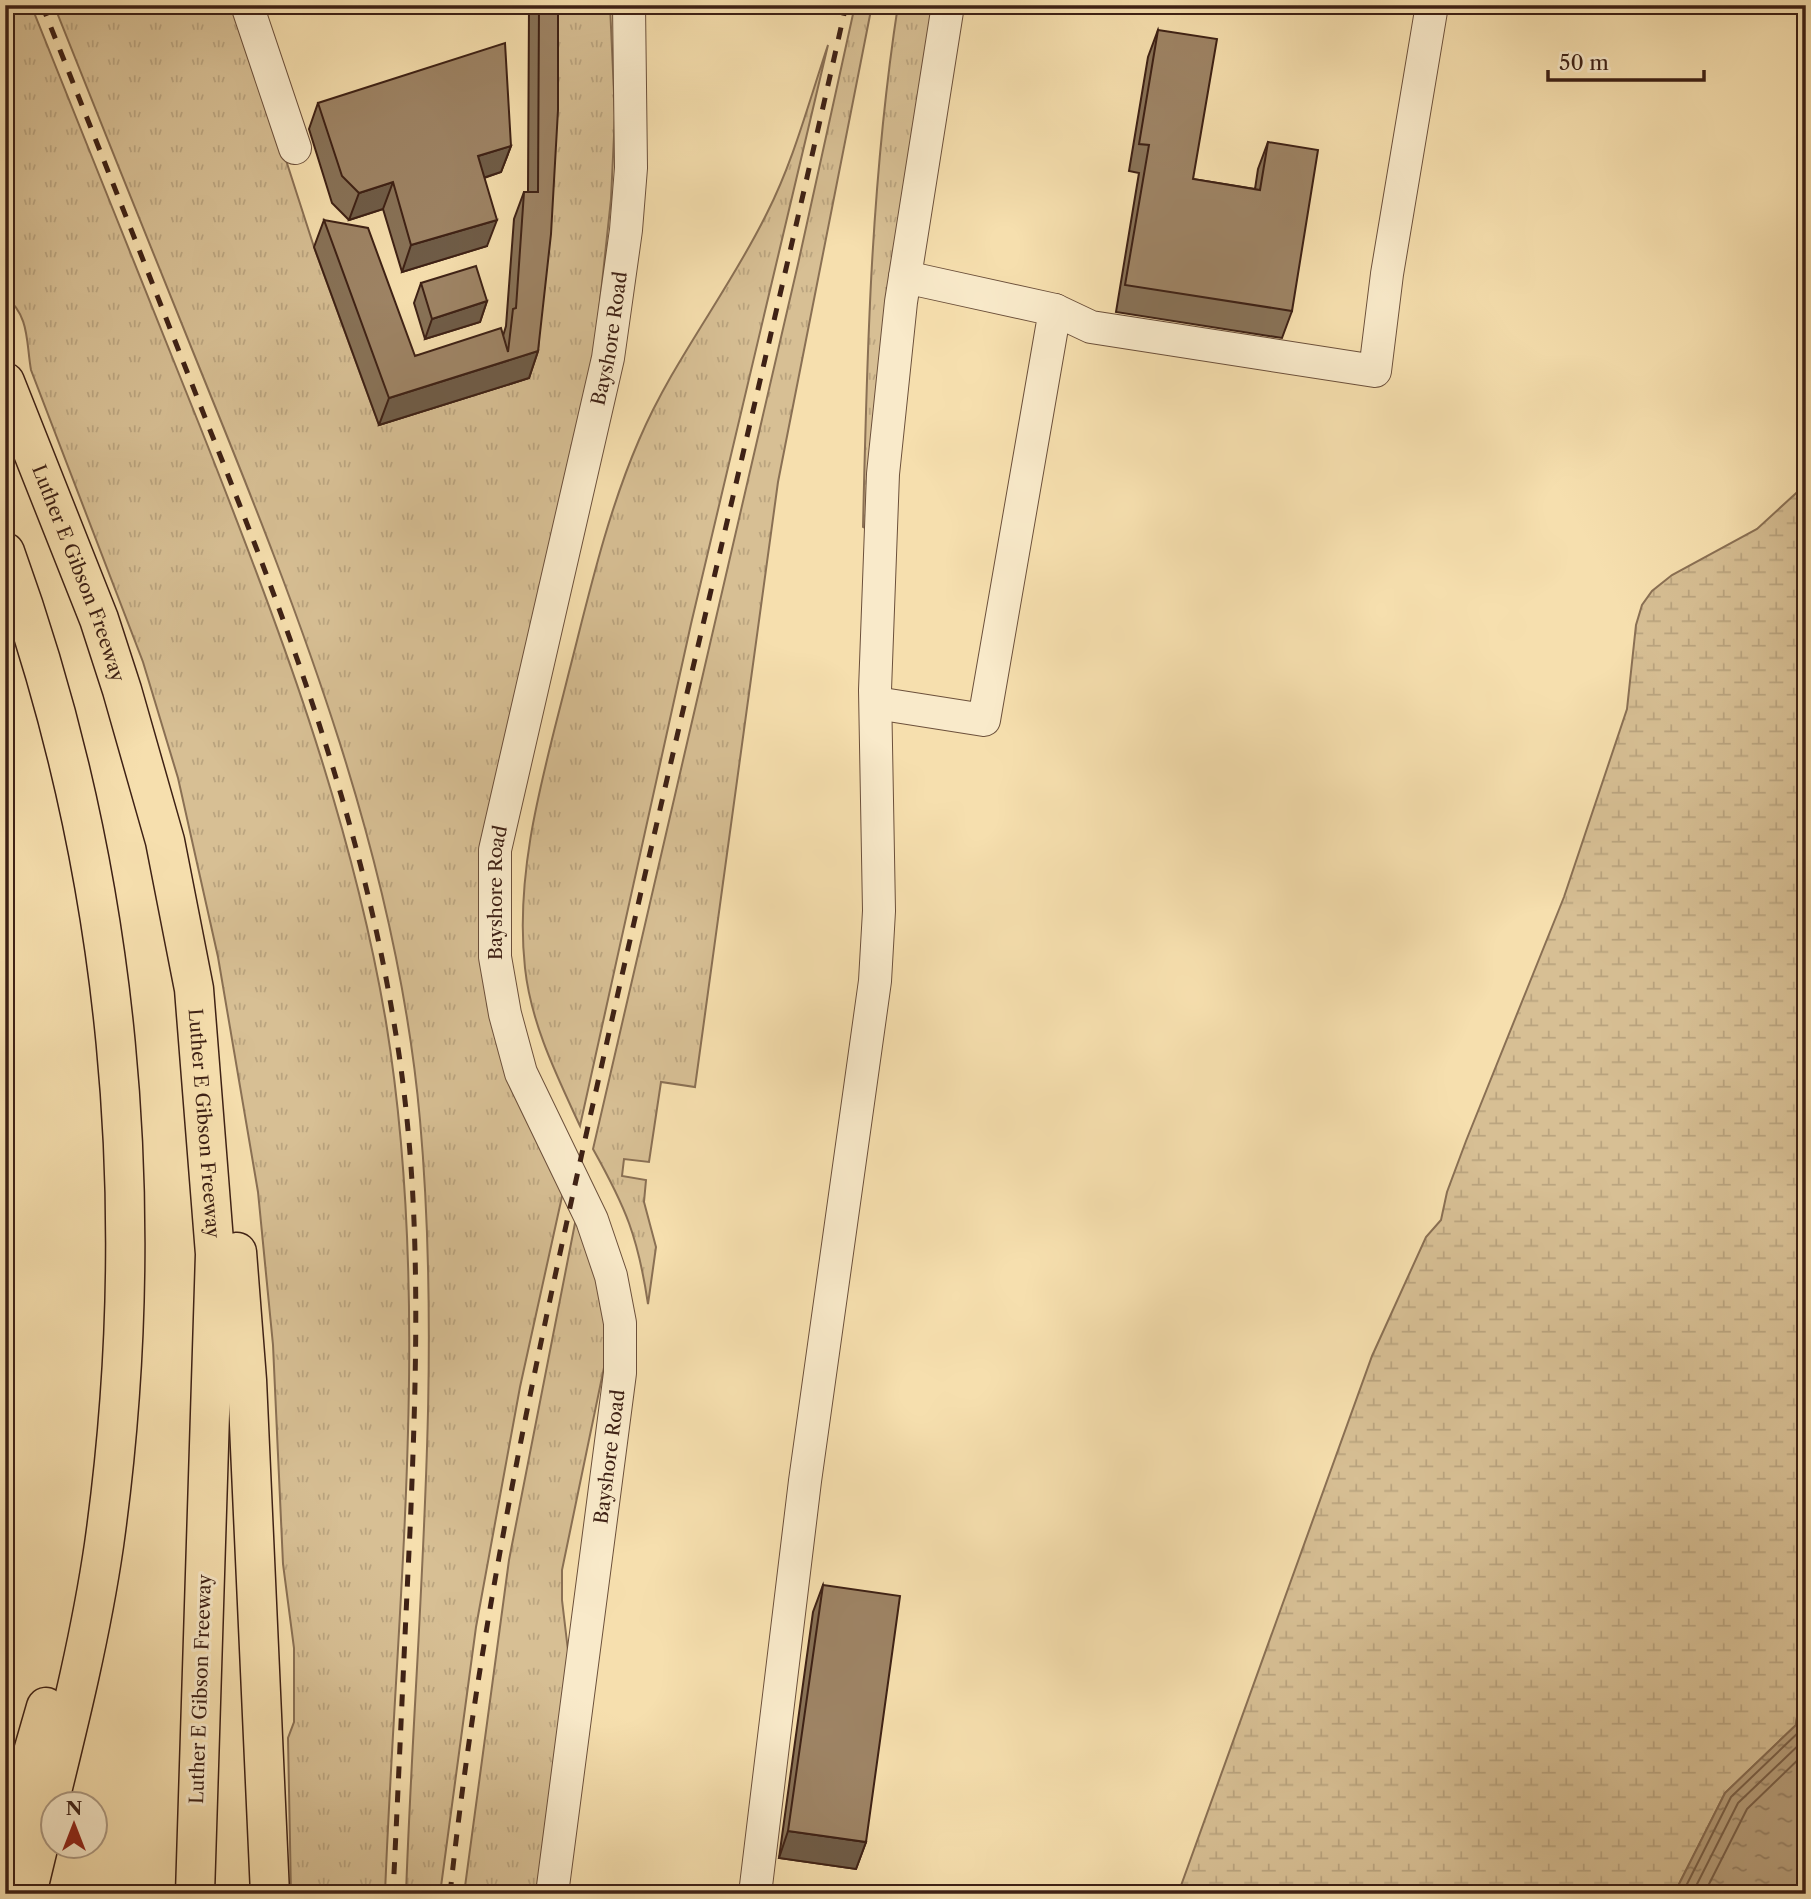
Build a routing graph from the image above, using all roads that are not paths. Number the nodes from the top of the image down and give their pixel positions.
1 (247, 5) edge
2 (629, 5) edge
3 (948, 5) edge
4 (1432, 5) edge
5 (295, 148) dead end
6 (905, 277) junction
7 (1055, 310) junction
8 (5, 382) edge
9 (5, 552) edge
10 (876, 703) junction
11 (194, 989) junction
12 (118, 1424) junction
13 (5, 1849) edge
14 (270, 1886) edge
15 (27, 1894) edge
16 (195, 1894) edge
17 (552, 1894) edge
18 (755, 1894) edge

1 - 5 street
2 - 17 street, Bayshore Road
3 - 6 street
4 - 7 street
6 - 7 street
6 - 10 street
7 - 10 street
8 - 11 highway, Luther E Gibson Freeway
9 - 12 highway
10 - 18 street
11 - 14 highway
11 - 16 highway, Luther E Gibson Freeway
12 - 13 highway
12 - 15 highway

